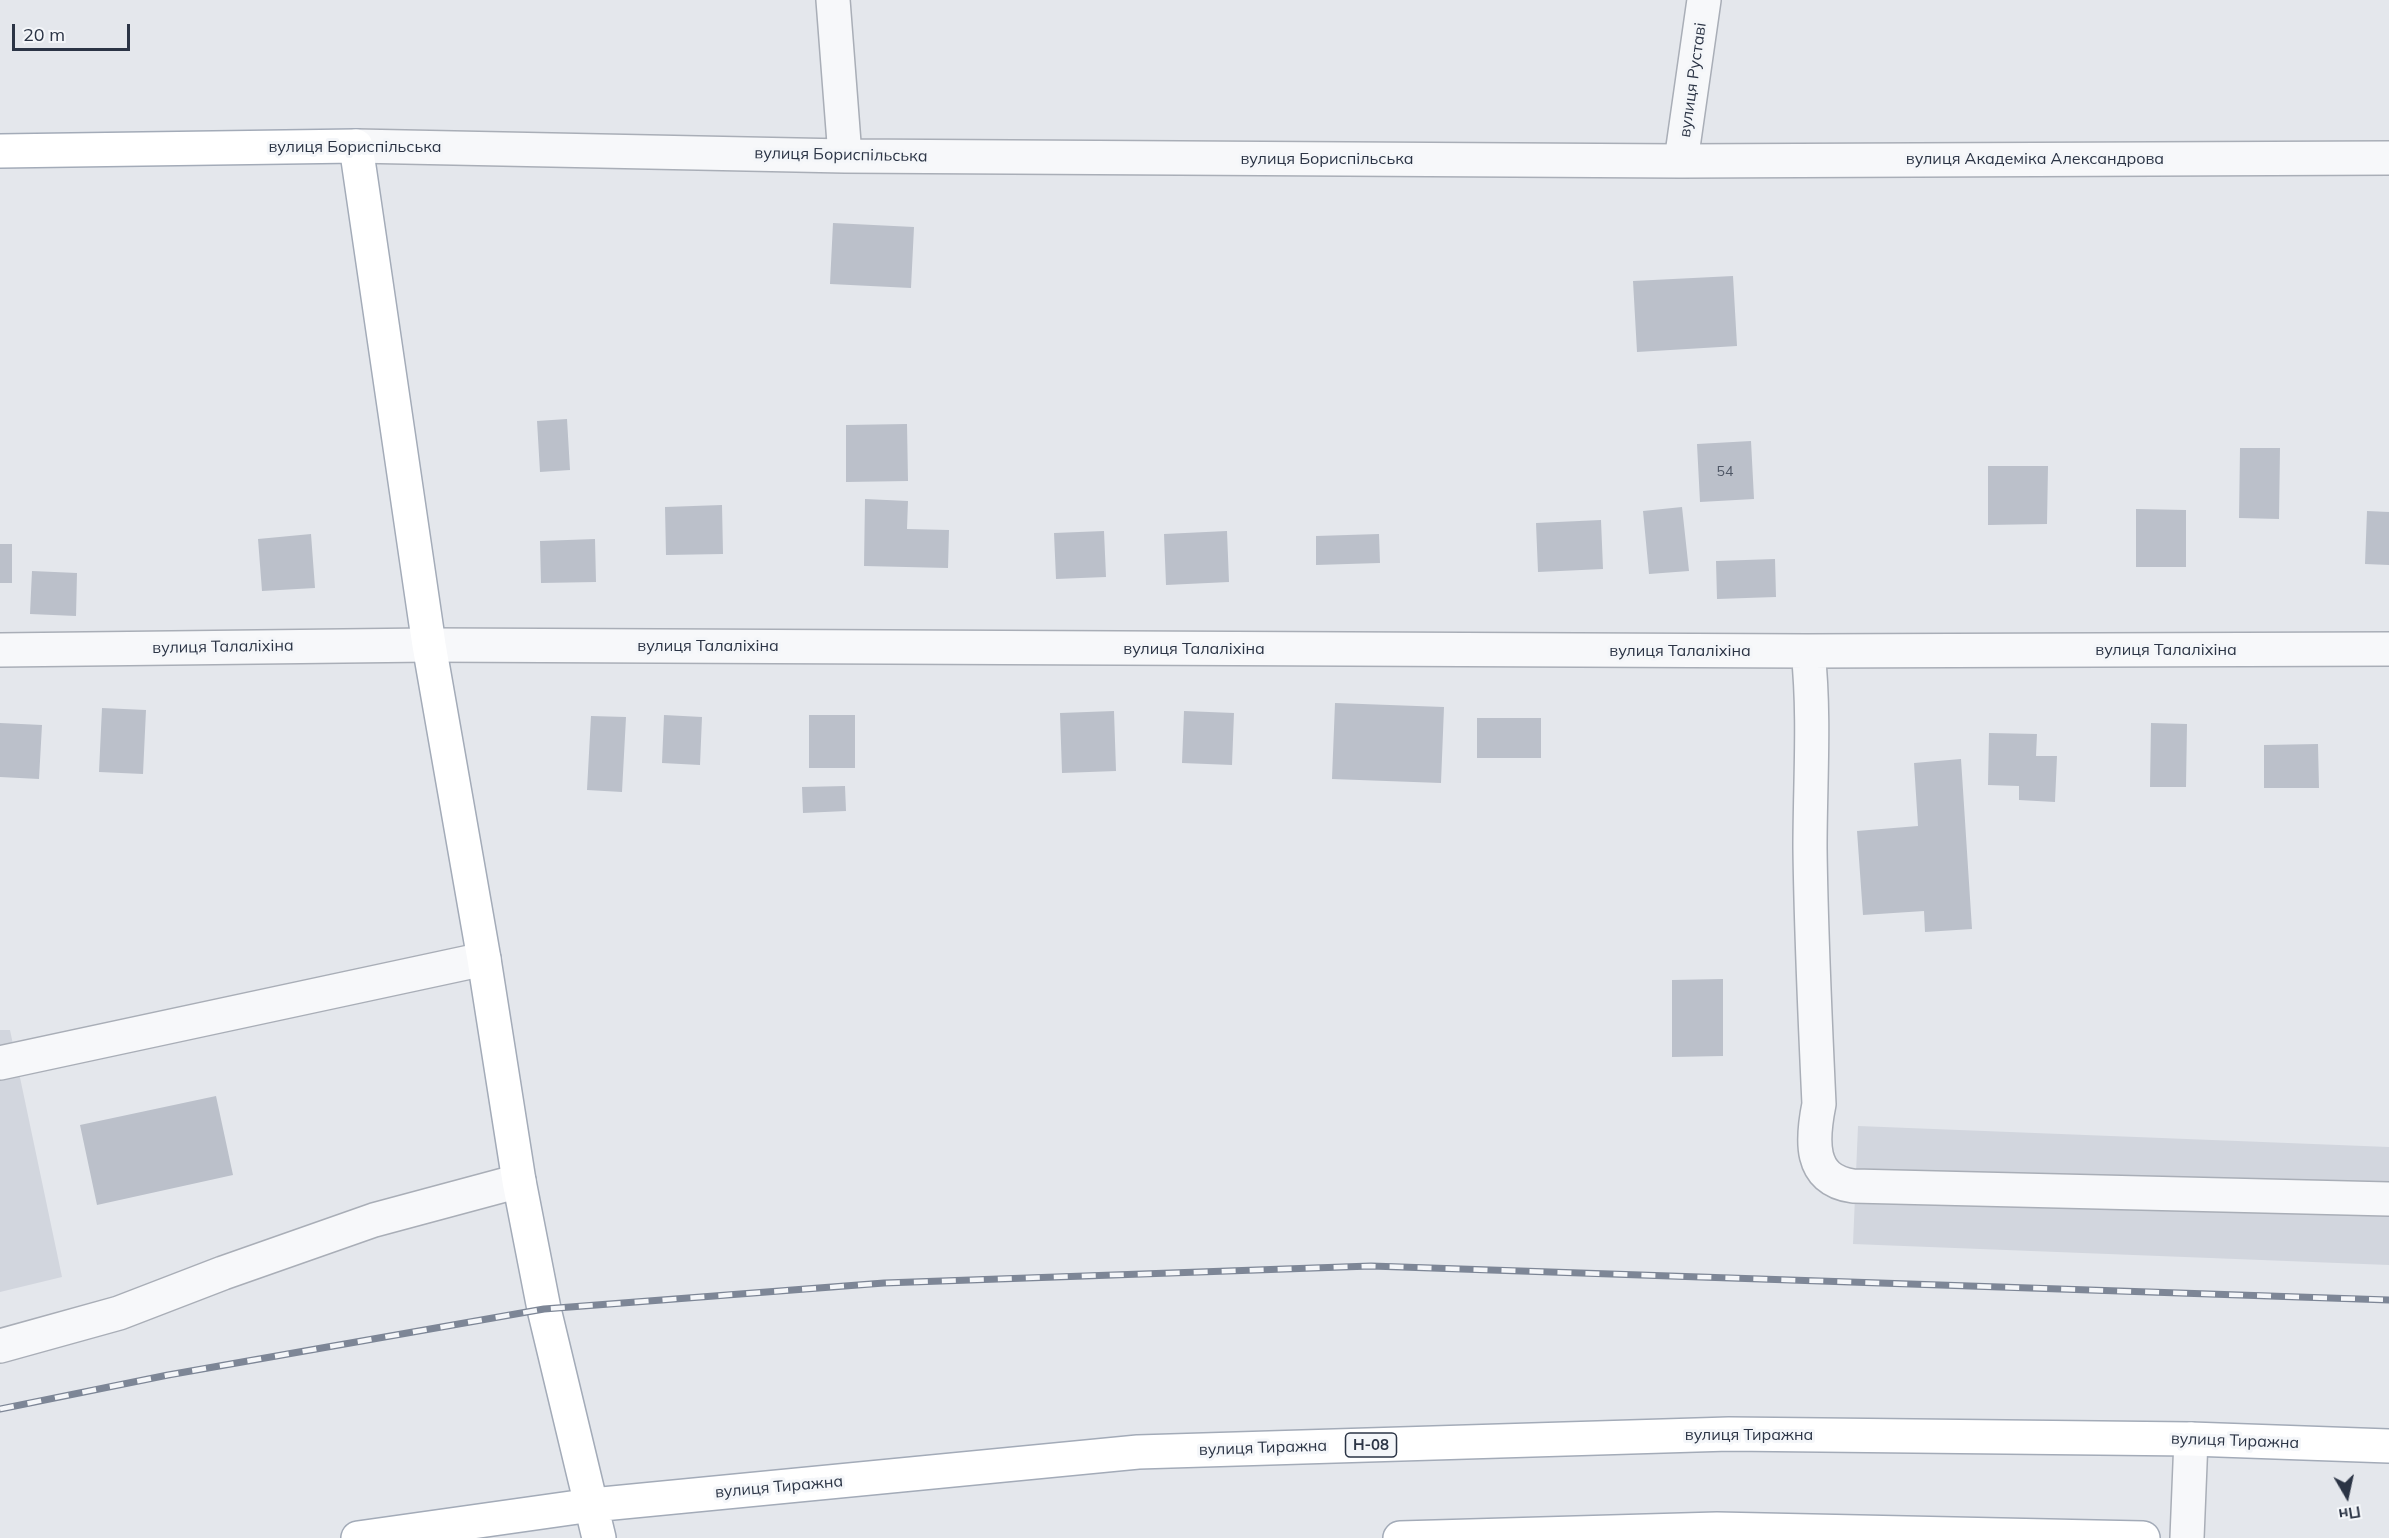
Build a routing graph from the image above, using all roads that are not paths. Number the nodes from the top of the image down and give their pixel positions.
1 (833, 0) edge
2 (1704, 0) edge
3 (356, 146) junction
4 (0, 151) edge
5 (844, 156) junction
6 (2389, 158) edge
7 (1681, 161) junction
8 (429, 645) junction
9 (2389, 649) edge
10 (0, 650) edge
11 (1808, 651) junction
12 (484, 958) junction
13 (0, 1063) edge
14 (519, 1181) junction
15 (2389, 1199) edge
16 (0, 1346) edge
17 (2191, 1439) junction
18 (2389, 1446) edge
19 (592, 1505) junction
20 (1717, 1533) edge
21 (358, 1538) edge
22 (598, 1538) edge
23 (1400, 1538) edge
24 (2143, 1538) edge
25 (2187, 1538) edge

1 - 5 street
2 - 7 street, вулиця Руставі
3 - 4 main road, вулиця Бориспільська
3 - 5 street, вулиця Бориспільська
3 - 8 main road
5 - 7 street, вулиця Бориспільська
6 - 7 street, вулиця Академіка Александрова
8 - 10 street, вулиця Талаліхіна
8 - 11 street, вулиця Талаліхіна
8 - 12 main road
9 - 11 street, вулиця Талаліхіна
11 - 15 street
12 - 13 street
12 - 14 main road
14 - 16 street
14 - 19 main road
17 - 18 main road, вулиця Тиражна / Н-08
17 - 19 main road, вулиця Тиражна / Н-08
17 - 25 street
19 - 21 main road, вулиця Тиражна / Н-08
19 - 22 main road
20 - 23 main road
20 - 24 main road

